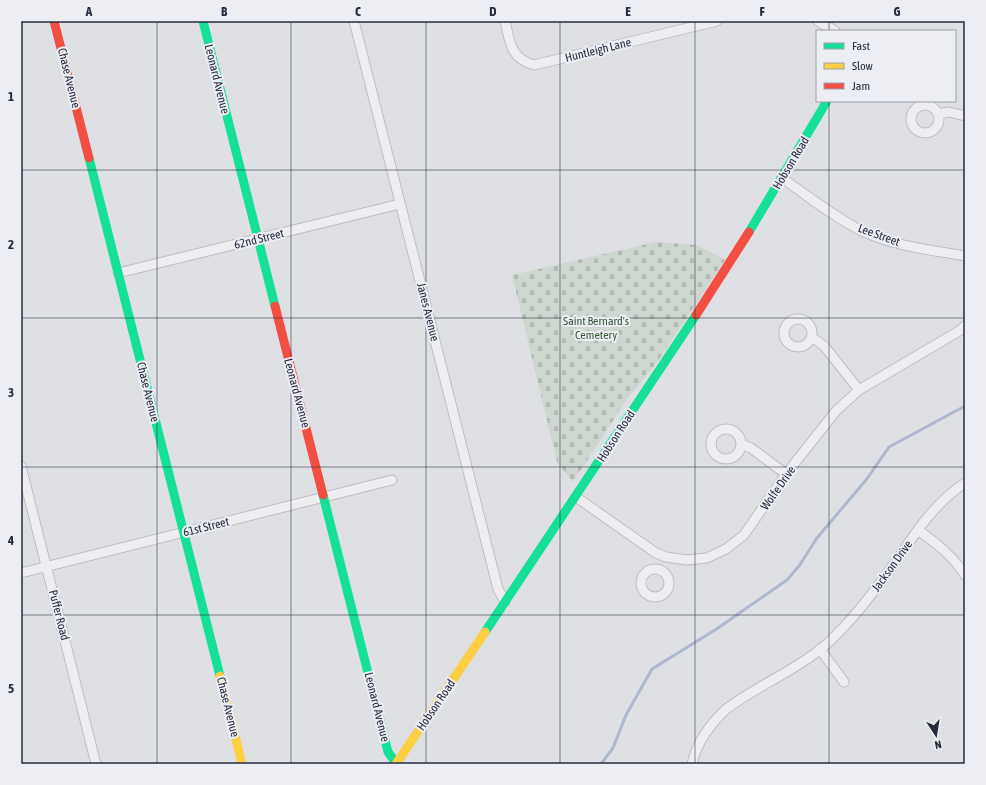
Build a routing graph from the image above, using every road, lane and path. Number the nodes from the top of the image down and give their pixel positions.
1 (54, 21) edge
2 (203, 21) edge
3 (354, 21) edge
4 (505, 21) edge
5 (718, 21) edge
6 (818, 21) edge
7 (833, 30) edge
8 (826, 102) edge
9 (938, 114) dead end
10 (965, 116) edge
11 (782, 178) junction
12 (400, 204) junction
13 (257, 239) junction
14 (965, 256) edge
15 (118, 273) junction
16 (965, 326) edge
17 (812, 337) dead end
18 (859, 390) junction
19 (741, 444) dead end
20 (21, 466) edge
21 (786, 474) junction
22 (392, 480) dead end
23 (965, 483) edge
24 (324, 497) junction
25 (576, 497) junction
26 (918, 530) junction
27 (184, 533) junction
28 (666, 557) junction
29 (47, 567) junction
30 (660, 569) dead end
31 (21, 573) edge
32 (965, 575) edge
33 (505, 602) junction
34 (820, 649) junction
35 (844, 682) dead end
36 (96, 764) edge
37 (242, 764) edge
38 (396, 764) edge
39 (692, 764) edge

1 - 15 street, Chase Avenue
2 - 13 street, Leonard Avenue
3 - 12 street, Janes Avenue
4 - 5 street, Huntleigh Lane
6 - 7 street
8 - 11 street, Hobson Road
9 - 10 street
11 - 14 street, Lee Street
11 - 25 street, Hobson Road
12 - 13 street, 62nd Street
12 - 33 street, Janes Avenue
13 - 15 street, 62nd Street
13 - 24 street, Leonard Avenue
15 - 27 street, Chase Avenue
16 - 18 street, Wolfe Drive
17 - 18 street
18 - 21 street, Wolfe Drive
19 - 21 street
20 - 29 street, Puffer Road
21 - 28 street, Wolfe Drive
22 - 24 street, 61st Street
23 - 26 street, Jackson Drive
24 - 27 street, 61st Street
24 - 38 street, Leonard Avenue
25 - 28 street, Wolfe Drive
25 - 33 street, Hobson Road
26 - 32 street
26 - 34 street, Jackson Drive
27 - 29 street, 61st Street
27 - 37 street, Chase Avenue
28 - 30 street
29 - 31 street, 61st Street
29 - 36 street, Puffer Road
33 - 38 street, Hobson Road
34 - 35 street
34 - 39 street, Jackson Drive

